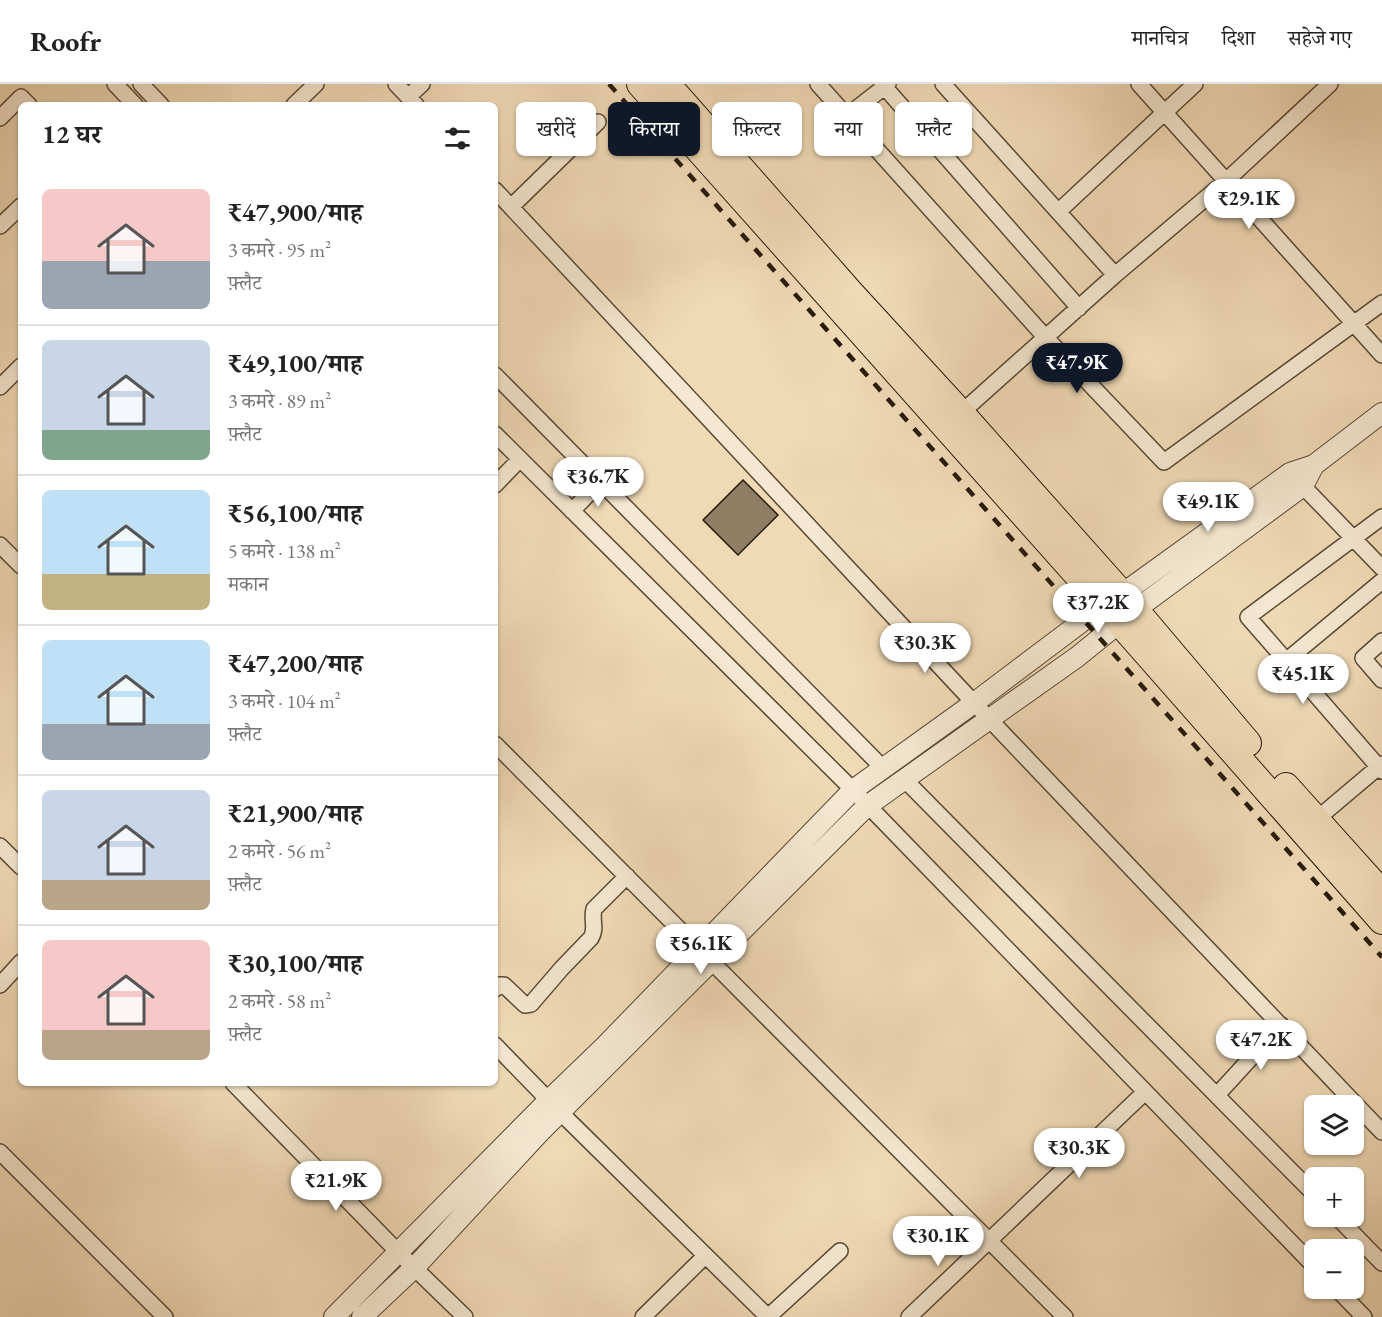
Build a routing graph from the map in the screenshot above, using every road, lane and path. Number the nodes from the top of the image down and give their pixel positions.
1 (115, 84) edge
2 (141, 84) edge
3 (316, 84) edge
4 (396, 84) edge
5 (422, 84) edge
6 (640, 84) edge
7 (667, 84) edge
8 (818, 84) edge
9 (943, 84) edge
10 (1139, 84) edge
11 (1195, 84) edge
12 (1330, 84) edge
13 (885, 85) edge
14 (412, 101) edge
15 (26, 102) edge
16 (132, 102) edge
17 (158, 102) edge
18 (297, 102) edge
19 (834, 102) edge
20 (864, 102) edge
21 (1164, 112) junction
22 (0, 118) edge
23 (598, 122) dead end
24 (883, 156) edge
25 (1227, 180) junction
26 (498, 193) edge
27 (511, 207) junction
28 (18, 209) edge
29 (1059, 211) junction
30 (0, 226) edge
31 (818, 270) junction
32 (1115, 275) junction
33 (1382, 303) edge
34 (1079, 308) junction
35 (1355, 324) junction
36 (1046, 338) junction
37 (1382, 355) edge
38 (18, 369) edge
39 (498, 378) edge
40 (0, 387) edge
41 (961, 413) junction
42 (1382, 413) edge
43 (498, 437) edge
44 (520, 459) junction
45 (1296, 479) junction
46 (498, 482) edge
47 (600, 482) junction
48 (572, 511) junction
49 (1382, 517) edge
50 (1354, 537) junction
51 (0, 545) edge
52 (18, 563) edge
53 (1382, 568) edge
54 (1382, 581) edge
55 (1120, 608) junction
56 (1382, 641) edge
57 (1286, 661) junction
58 (1382, 680) edge
59 (974, 703) junction
60 (990, 719) junction
61 (498, 747) edge
62 (1381, 767) edge
63 (883, 768) junction
64 (905, 780) junction
65 (853, 790) junction
66 (867, 806) junction
67 (1309, 825) junction
68 (0, 846) edge
69 (18, 864) edge
70 (627, 876) junction
71 (1382, 893) edge
72 (1382, 921) edge
73 (706, 955) junction
74 (18, 965) edge
75 (0, 985) edge
76 (498, 986) edge
77 (1281, 1025) junction
78 (498, 1047) edge
79 (236, 1086) edge
80 (1145, 1092) junction
81 (1216, 1095) junction
82 (555, 1106) junction
83 (1382, 1132) edge
84 (0, 1152) edge
85 (1304, 1184) edge
86 (1347, 1227) edge
87 (990, 1242) junction
88 (840, 1251) dead end
89 (398, 1252) junction
90 (705, 1256) junction
91 (1304, 1256) edge
92 (1382, 1263) edge
93 (415, 1267) junction
94 (1347, 1299) edge
95 (165, 1317) edge
96 (334, 1317) edge
97 (362, 1317) edge
98 (465, 1317) edge
99 (643, 1317) edge
100 (909, 1317) edge
101 (1065, 1317) edge
102 (1364, 1317) edge

1 - 16 street
2 - 17 street
3 - 18 street
4 - 14 street
5 - 14 street
6 - 31 highway
7 - 31 highway
8 - 19 street
9 - 29 street
10 - 21 street
11 - 21 street
12 - 25 street
13 - 20 street
13 - 34 street
15 - 22 street
21 - 25 street
21 - 29 street
23 - 27 street
24 - 36 street
25 - 32 street
25 - 35 street
26 - 27 street
27 - 59 street
28 - 30 street
29 - 32 street
31 - 41 highway
31 - 55 highway
32 - 34 street
33 - 35 street
34 - 36 street
35 - 36 street
35 - 37 street
36 - 41 street
38 - 40 street
39 - 47 street
41 - 55 highway
42 - 45 street
43 - 44 street
44 - 46 street
44 - 48 street
45 - 50 street
45 - 55 street
47 - 48 street
47 - 63 street
48 - 65 street
49 - 50 street
50 - 53 street
50 - 57 street
51 - 52 street
54 - 57 street
55 - 59 street
55 - 60 street
55 - 67 highway
56 - 58 street
57 - 62 street
59 - 60 street
59 - 63 street
60 - 64 street
60 - 77 street
61 - 70 street
62 - 67 street
63 - 65 street
64 - 66 street
64 - 81 street
65 - 66 street
65 - 73 street
66 - 73 street
66 - 80 street
67 - 71 highway
67 - 72 highway
68 - 69 street
70 - 73 street
70 - 76 street
73 - 82 street
73 - 87 street
74 - 75 street
77 - 81 street
77 - 83 street
78 - 82 street
79 - 89 street
80 - 87 street
80 - 91 street
81 - 85 street
82 - 89 street
82 - 90 street
82 - 93 street
84 - 95 street
86 - 92 street
87 - 100 street
87 - 101 street
88 - 90 street
89 - 93 street
89 - 96 street
90 - 99 street
93 - 97 street
93 - 98 street
94 - 102 street

